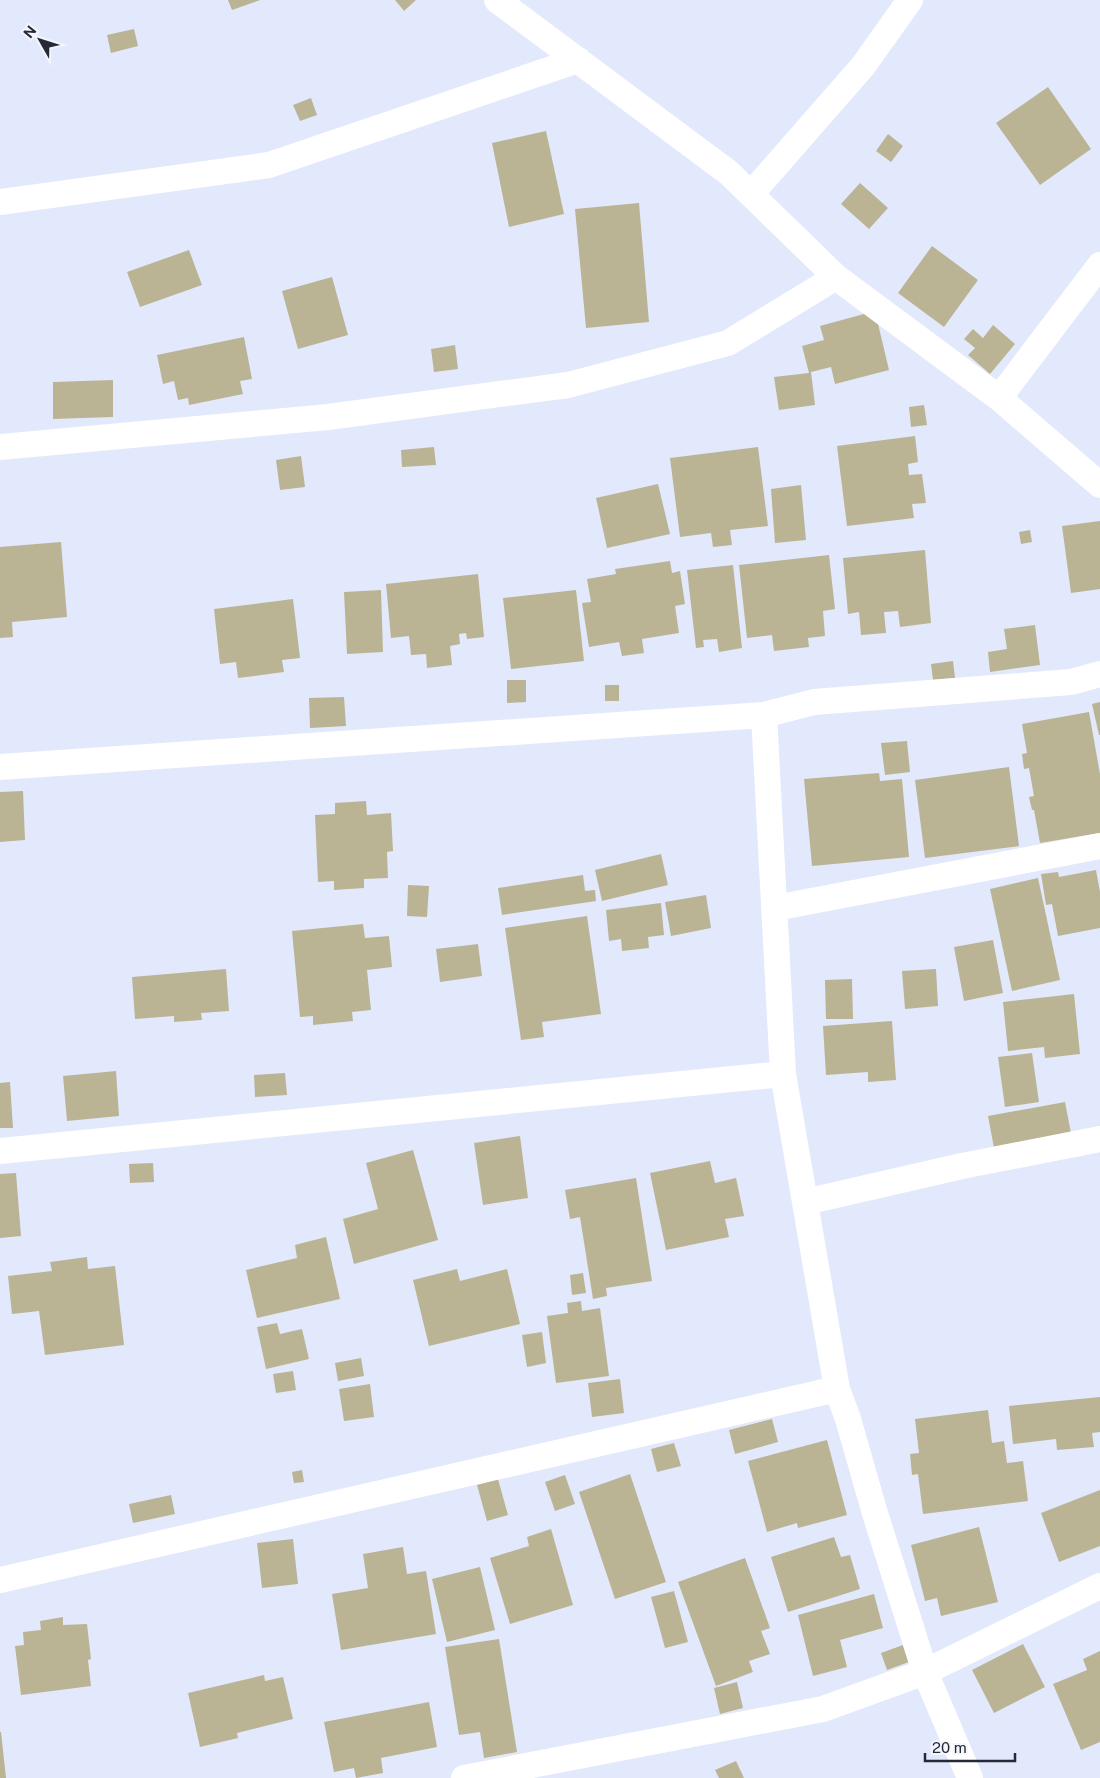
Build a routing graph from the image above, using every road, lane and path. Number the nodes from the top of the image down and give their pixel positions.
1 (497, 0) edge
2 (910, 0) edge
3 (578, 60) junction
4 (751, 194) junction
5 (0, 202) edge
6 (1100, 265) edge
7 (836, 277) junction
8 (999, 398) junction
9 (0, 446) edge
10 (1100, 485) edge
11 (1100, 674) edge
12 (764, 715) junction
13 (0, 768) edge
14 (1100, 846) edge
15 (775, 908) junction
16 (783, 1074) junction
17 (1100, 1139) edge
18 (0, 1151) edge
19 (805, 1202) junction
20 (837, 1389) junction
21 (0, 1580) edge
22 (1100, 1586) edge
23 (926, 1672) junction
24 (464, 1778) edge
25 (970, 1778) edge

1 - 3 street
2 - 4 street
3 - 4 street
3 - 5 street
4 - 7 street
6 - 8 street
7 - 8 street
7 - 9 street
8 - 10 street
11 - 12 street
12 - 13 street
12 - 15 street
14 - 15 street
15 - 16 street
16 - 18 street
16 - 19 street
17 - 19 street
19 - 20 street
20 - 21 street
20 - 23 street
22 - 23 street
23 - 24 street
23 - 25 street

